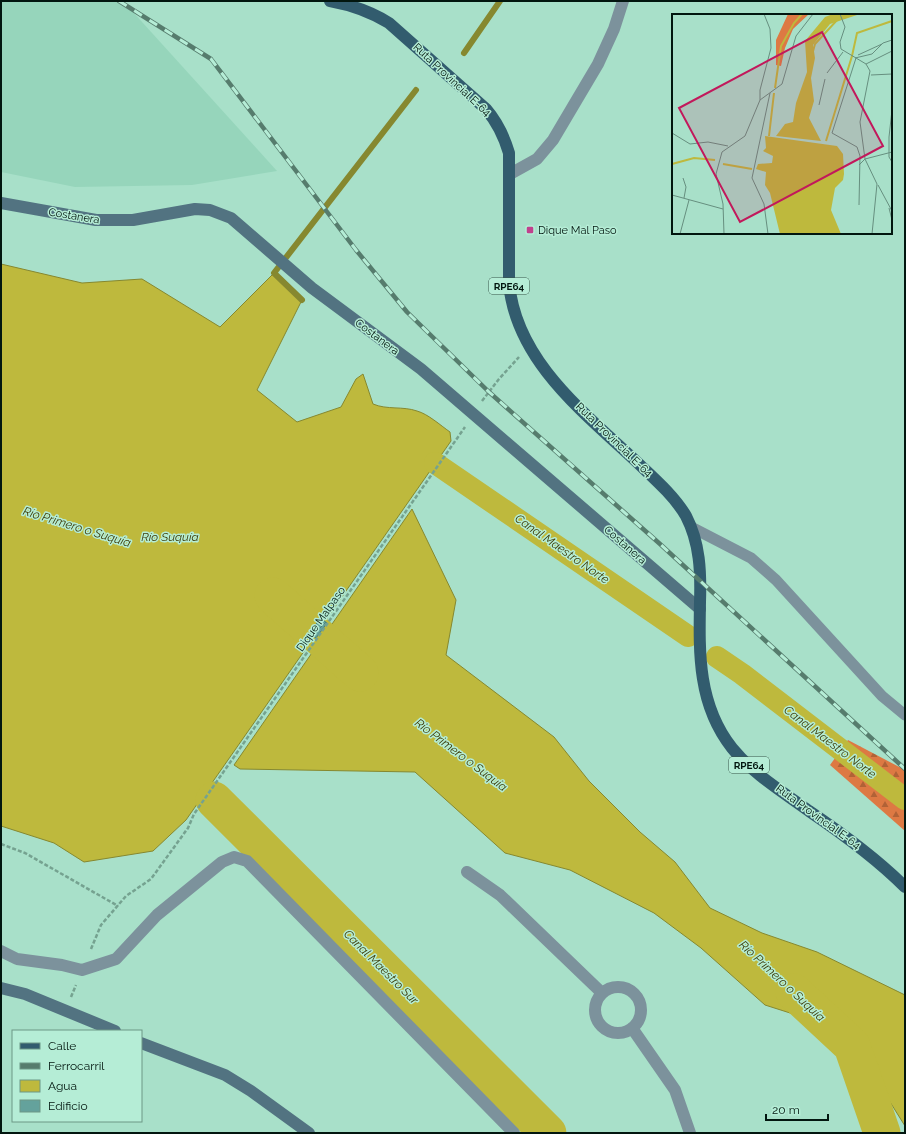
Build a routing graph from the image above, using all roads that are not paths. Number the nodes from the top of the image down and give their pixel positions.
1 (330, 1) edge
2 (623, 1) edge
3 (510, 174) junction
4 (1, 203) edge
5 (691, 527) junction
6 (700, 609) junction
7 (905, 715) edge
8 (466, 872) dead end
9 (905, 887) edge
10 (1, 951) edge
11 (1, 988) edge
12 (602, 993) junction
13 (632, 1028) junction
14 (113, 1030) edge
15 (142, 1043) edge
16 (309, 1133) edge
17 (514, 1133) edge
18 (690, 1133) edge

1 - 3 main road, Ruta Provincial E-64 / RPE64
2 - 3 street
3 - 5 main road, Ruta Provincial E-64 / RPE64
4 - 6 street, Costanera
5 - 6 main road, Ruta Provincial E-64 / RPE64
5 - 7 lane
6 - 9 main road, Ruta Provincial E-64 / RPE64
8 - 12 street
10 - 17 street
11 - 14 street
12 - 13 street
12 - 13 street
13 - 18 street
15 - 16 street

